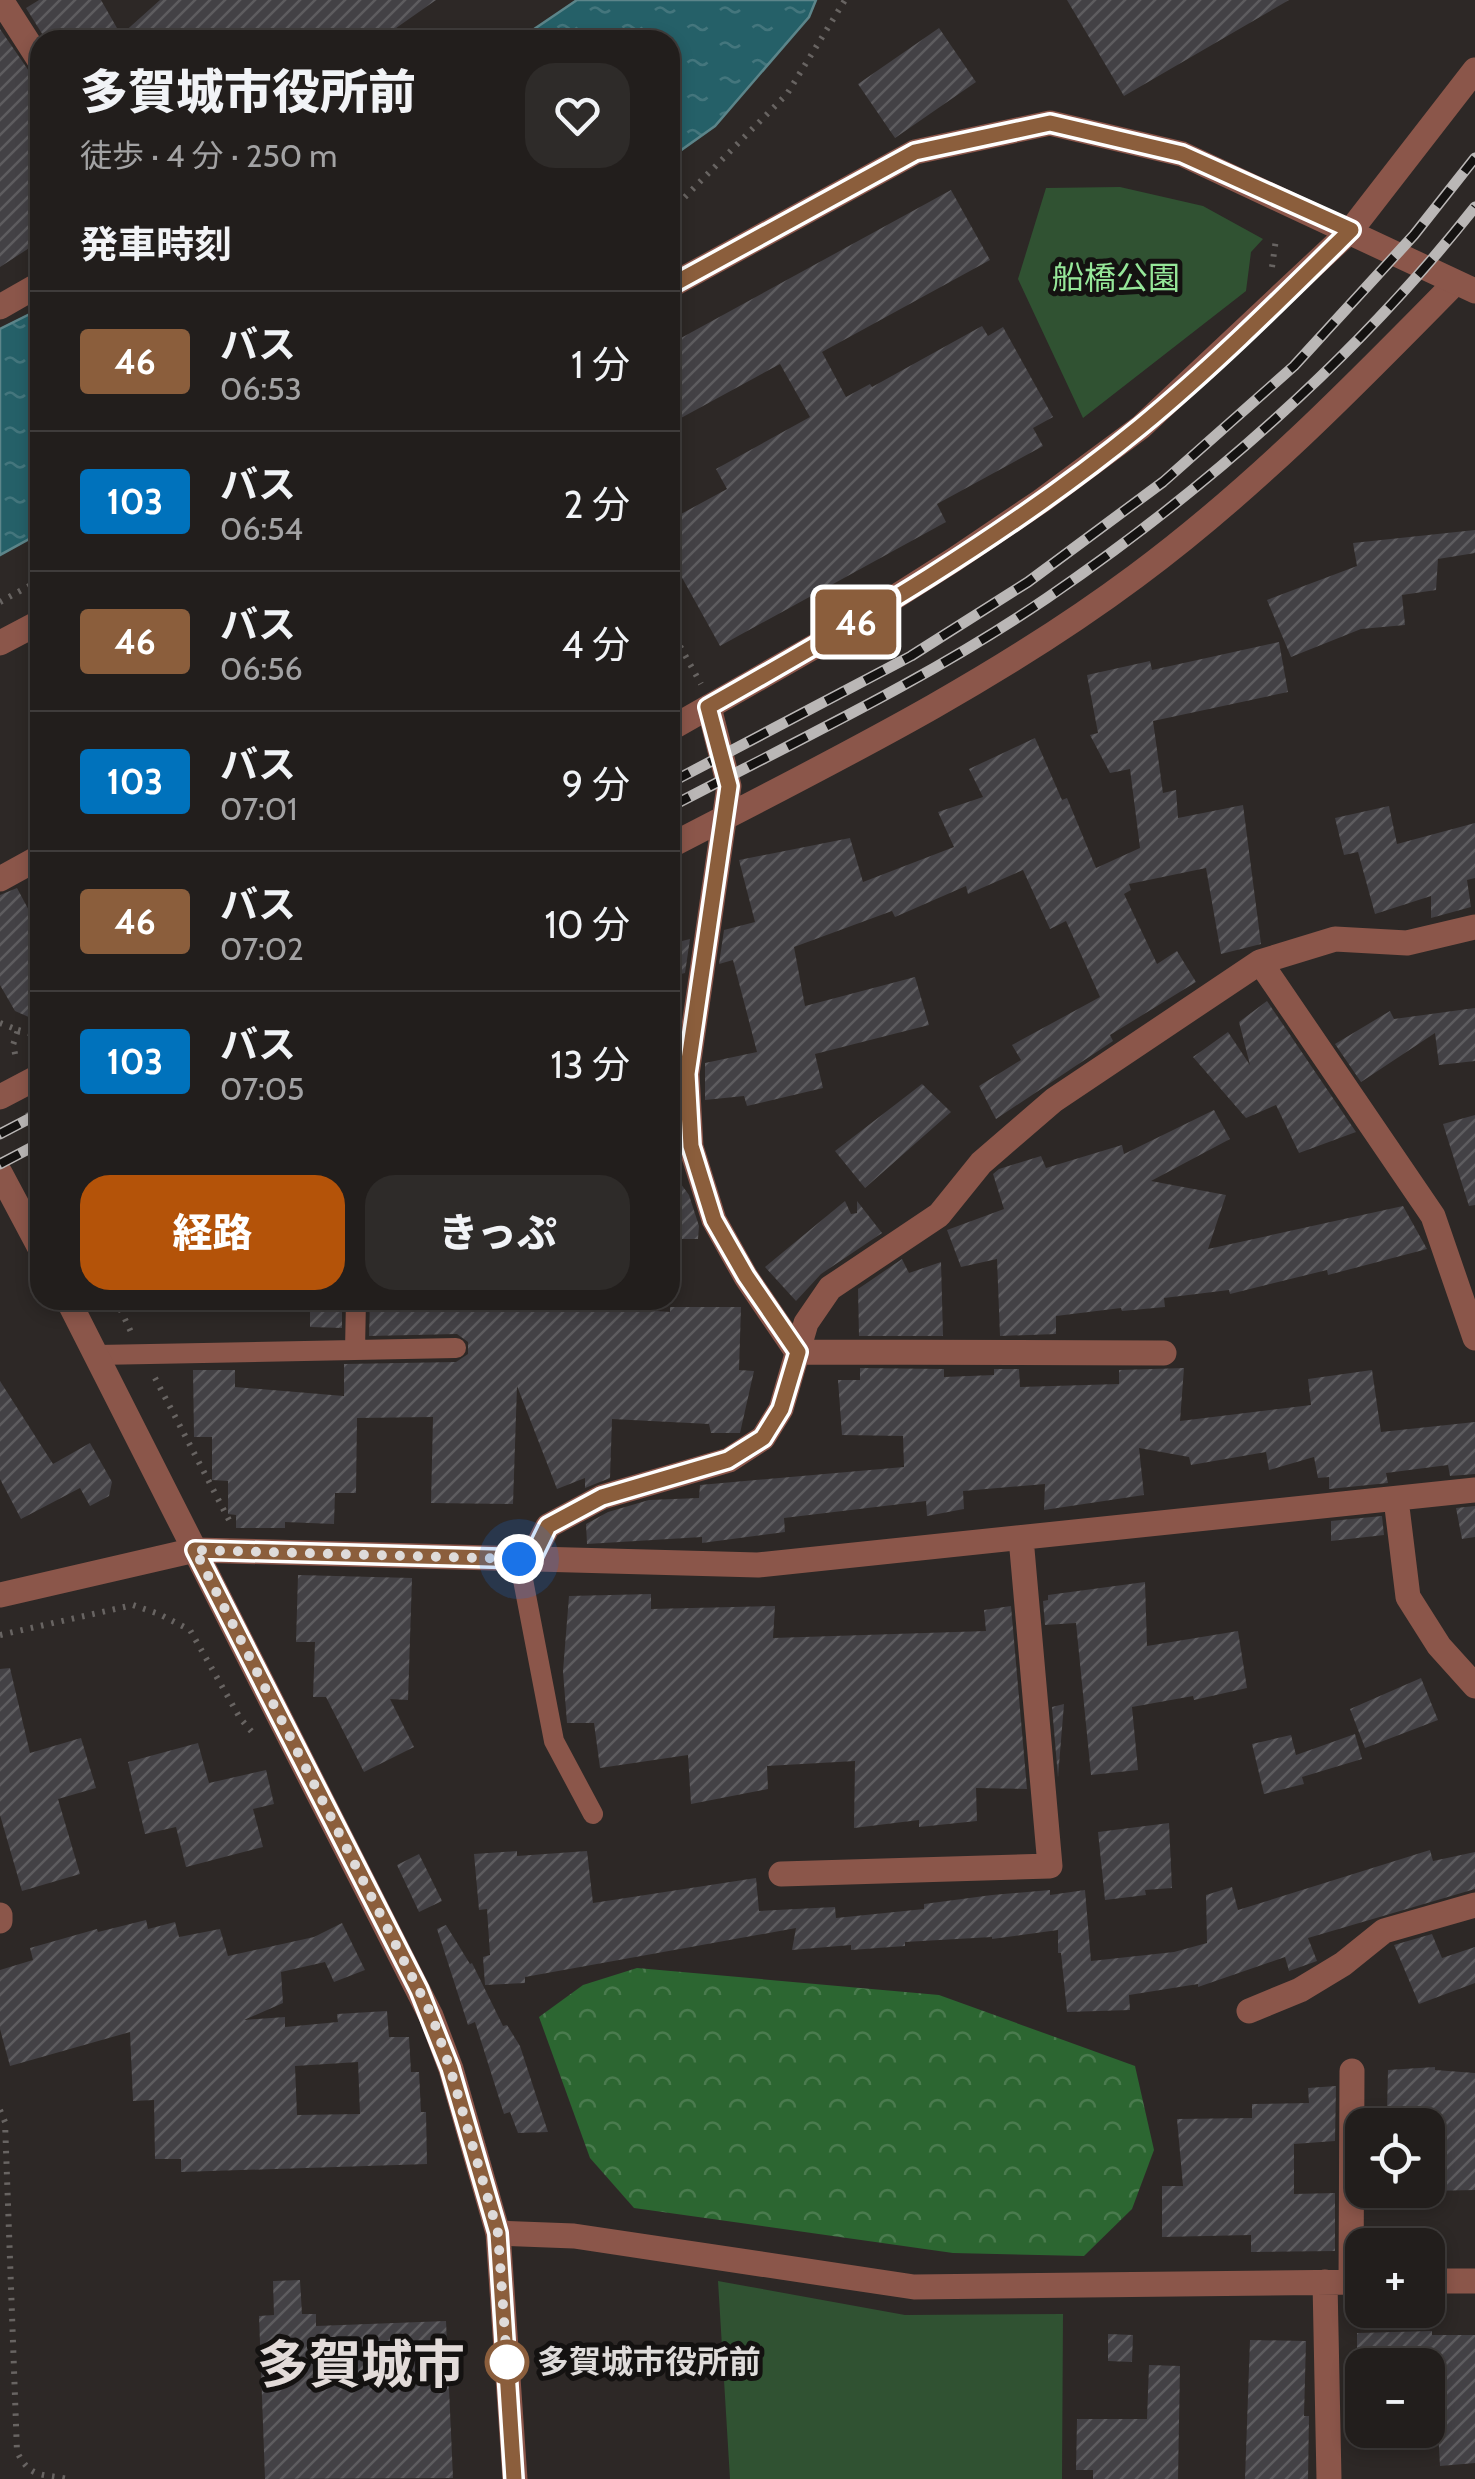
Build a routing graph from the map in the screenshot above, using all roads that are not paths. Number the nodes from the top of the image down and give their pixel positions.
1 (1, 0) edge
2 (30, 45) edge
3 (1475, 70) edge
4 (1351, 230) junction
5 (680, 281) edge
6 (1464, 287) edge
7 (30, 290) edge
8 (0, 308) edge
9 (30, 627) edge
10 (0, 643) edge
11 (708, 707) junction
12 (680, 724) edge
13 (723, 818) junction
14 (680, 841) edge
15 (30, 863) edge
16 (0, 880) edge
17 (1475, 926) edge
18 (1260, 962) junction
19 (29, 1071) edge
20 (0, 1097) edge
21 (0, 1173) edge
22 (30, 1229) edge
23 (73, 1310) edge
24 (356, 1310) edge
25 (1475, 1338) edge
26 (456, 1348) dead end
27 (355, 1350) junction
28 (798, 1352) junction
29 (1164, 1354) dead end
30 (97, 1355) junction
31 (1475, 1490) edge
32 (1396, 1499) junction
33 (1021, 1538) junction
34 (195, 1550) junction
35 (525, 1559) junction
36 (0, 1595) edge
37 (1475, 1686) edge
38 (593, 1814) dead end
39 (781, 1874) dead end
40 (1475, 1906) edge
41 (1249, 2010) dead end
42 (1352, 2071) dead end
43 (1356, 2228) edge
44 (498, 2233) junction
45 (1475, 2281) edge
46 (1325, 2282) junction
47 (1345, 2282) edge
48 (1445, 2282) edge
49 (514, 2479) edge
50 (1329, 2479) edge

1 - 2 street
3 - 4 street
4 - 5 street
4 - 6 street
4 - 11 street
6 - 13 street
7 - 8 street
9 - 10 street
11 - 12 street
11 - 13 street
13 - 14 street
13 - 28 street
15 - 16 street
17 - 18 street
18 - 25 street
18 - 28 street
19 - 20 street
21 - 22 street
23 - 30 street
24 - 27 lane
26 - 27 lane
27 - 30 lane
28 - 29 street
28 - 35 street
30 - 34 street
31 - 32 street
32 - 33 street
32 - 37 street
33 - 35 street
33 - 39 street
34 - 35 street
34 - 36 street
34 - 44 street
35 - 38 lane
40 - 41 street
42 - 43 street
44 - 46 street
44 - 49 street
45 - 48 street
46 - 47 street
46 - 50 street

